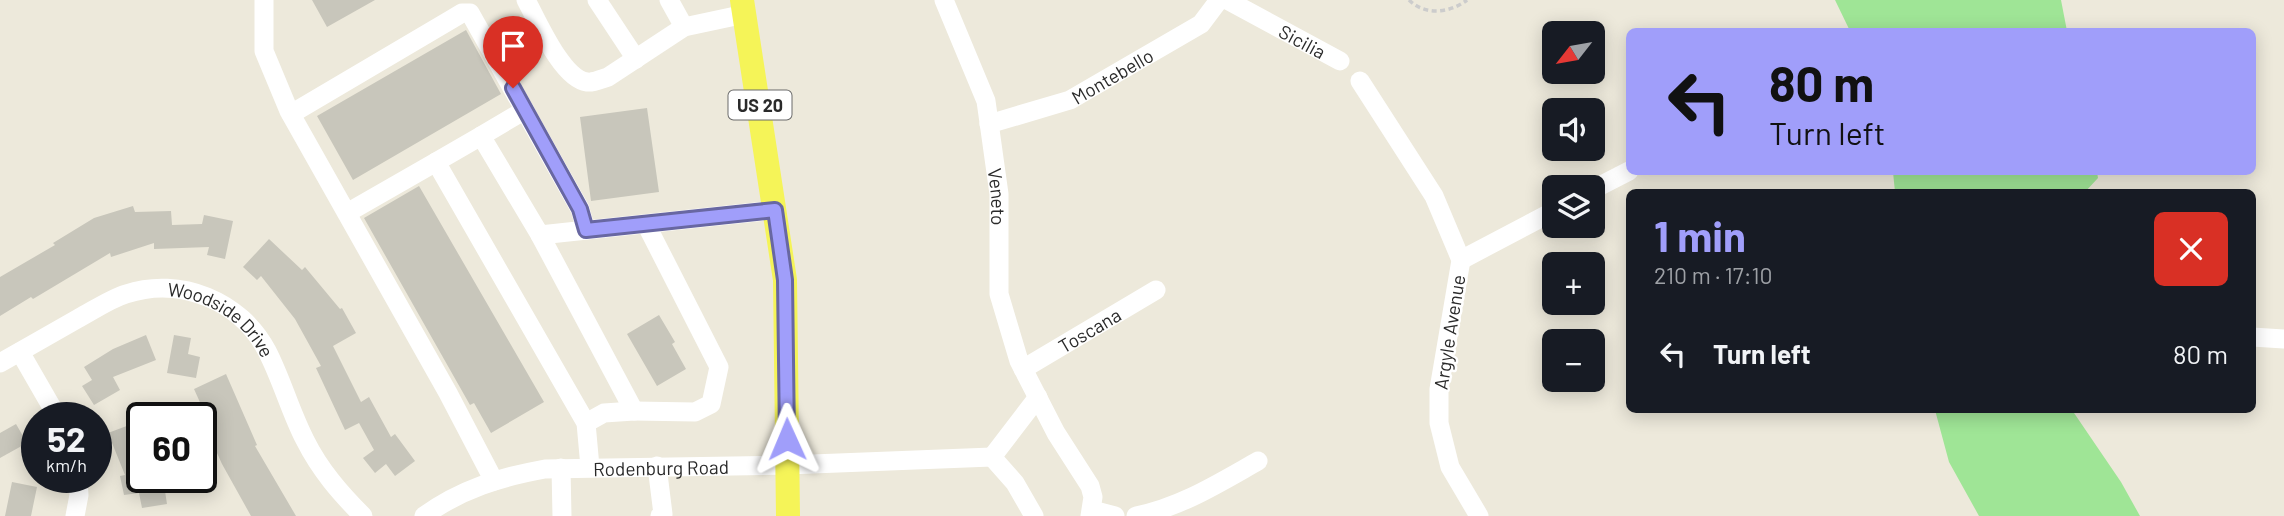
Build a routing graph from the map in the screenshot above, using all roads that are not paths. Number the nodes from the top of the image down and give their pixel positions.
1 (264, 0) edge
2 (526, 0) edge
3 (597, 0) edge
4 (669, 0) edge
5 (944, 0) edge
6 (1219, 0) edge
7 (1227, 0) edge
8 (744, 7) edge
9 (684, 27) junction
10 (636, 59) junction
11 (1340, 61) dead end
12 (1360, 82) dead end
13 (525, 110) junction
14 (290, 114) junction
15 (989, 124) junction
16 (481, 136) junction
17 (436, 162) junction
18 (1626, 173) edge
19 (1605, 183) edge
20 (775, 210) junction
21 (346, 213) junction
22 (1542, 217) edge
23 (646, 224) junction
24 (586, 230) junction
25 (540, 235) junction
26 (1461, 260) junction
27 (1156, 290) dead end
28 (2256, 337) edge
29 (2284, 339) edge
30 (20, 352) junction
31 (0, 363) edge
32 (1023, 369) junction
33 (1038, 397) junction
34 (49, 402) edge
35 (634, 411) junction
36 (586, 423) junction
37 (992, 457) junction
38 (1258, 461) dead end
39 (787, 465) junction
40 (590, 467) junction
41 (657, 467) junction
42 (561, 468) junction
43 (494, 481) junction
44 (79, 493) edge
45 (1091, 513) edge
46 (664, 515) edge
47 (75, 516) edge
48 (363, 516) edge
49 (424, 516) edge
50 (562, 516) edge
51 (788, 516) edge
52 (1034, 516) edge
53 (1115, 516) edge
54 (1136, 516) edge
55 (1479, 516) edge

1 - 14 street
2 - 10 street
3 - 10 street
4 - 9 street
5 - 15 street, Veneto
6 - 15 street, Montebello
7 - 11 street, Sicilia
8 - 9 street
8 - 20 main road, US 20
9 - 10 street
12 - 26 street, Argyle Avenue
13 - 14 street
13 - 16 street
13 - 24 street
14 - 21 street
15 - 32 street, Veneto
16 - 17 street
16 - 25 street
17 - 21 street
17 - 36 street
18 - 19 street
20 - 23 street
20 - 39 main road, US 20
21 - 43 street
22 - 26 street
23 - 24 street
23 - 35 street
24 - 25 street
25 - 35 street
26 - 55 street, Argyle Avenue
27 - 32 street, Toscana
28 - 29 street
30 - 31 street, Woodside Drive
30 - 34 street
30 - 48 street, Woodside Drive
32 - 33 street, Veneto
33 - 37 street
33 - 45 street, Veneto
35 - 36 street
36 - 40 street
37 - 39 street, Rodenburg Road
37 - 52 street
38 - 54 street
39 - 41 street, Rodenburg Road
39 - 51 main road, US 20
40 - 41 street, Rodenburg Road
40 - 42 street, Rodenburg Road
41 - 46 street
42 - 43 street, Rodenburg Road
42 - 50 street
43 - 49 street, Rodenburg Road
44 - 47 street
45 - 53 street

